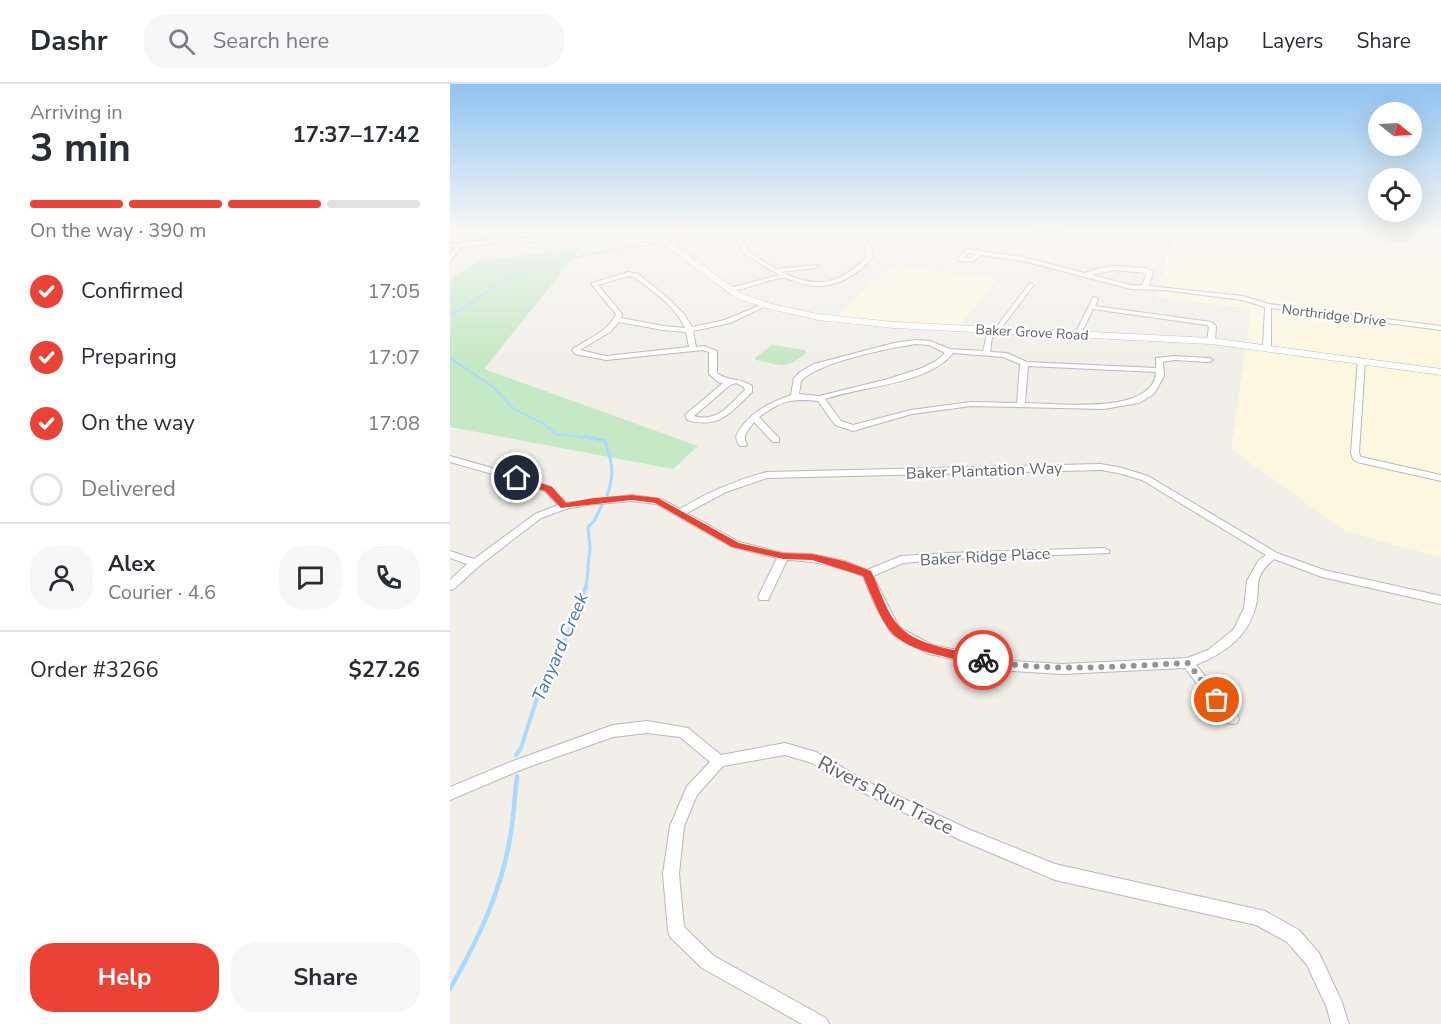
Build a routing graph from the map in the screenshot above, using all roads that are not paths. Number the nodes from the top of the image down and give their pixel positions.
1 (706, 273) edge
2 (778, 273) joint
3 (853, 273) edge
4 (1072, 273) edge
5 (1091, 273) edge
6 (1150, 273) edge
7 (1084, 276) junction
8 (1031, 285) dead end
9 (1145, 287) junction
10 (726, 288) junction
11 (1095, 299) dead end
12 (761, 304) junction
13 (1268, 306) junction
14 (1091, 307) junction
15 (618, 320) junction
16 (1441, 328) edge
17 (691, 330) junction
18 (997, 330) junction
19 (1078, 334) junction
20 (1211, 341) junction
21 (1267, 347) junction
22 (693, 349) junction
23 (949, 351) junction
24 (990, 353) junction
25 (1209, 360) dead end
26 (1361, 360) junction
27 (1024, 364) junction
28 (1160, 370) junction
29 (1441, 372) edge
30 (730, 381) junction
31 (795, 396) junction
32 (821, 399) junction
33 (1021, 405) junction
34 (754, 417) junction
35 (776, 440) dead end
36 (743, 444) dead end
37 (450, 459) edge
38 (1441, 478) edge
39 (564, 506) junction
40 (681, 513) junction
41 (1105, 551) dead end
42 (450, 554) edge
43 (1273, 555) junction
44 (783, 556) junction
45 (475, 563) junction
46 (867, 573) junction
47 (450, 586) edge
48 (764, 597) dead end
49 (1441, 600) edge
50 (1188, 663) junction
51 (1232, 719) dead end
52 (719, 761) junction
53 (450, 794) edge
54 (820, 1024) edge
55 (1340, 1024) edge

1 - 10 street, Baker Grove Road
2 - 3 street
2 - 10 street
4 - 7 street
5 - 7 street
6 - 9 street
7 - 9 street
8 - 18 street
9 - 13 street
10 - 12 street, Baker Grove Road
11 - 14 street
12 - 17 street
12 - 17 street
12 - 18 street, Baker Grove Road
13 - 16 street, Northridge Drive
13 - 21 street, Northridge Drive
14 - 19 street
14 - 20 street
15 - 17 street
15 - 17 street
15 - 22 street
17 - 22 street
18 - 19 street, Baker Grove Road
18 - 24 street
19 - 20 street, Baker Grove Road
20 - 21 street, Baker Grove Road
21 - 26 street, Baker Grove Road
22 - 30 street
23 - 24 street
23 - 31 street
23 - 32 street
24 - 27 street
25 - 28 street
26 - 29 street, Baker Grove Road
26 - 38 street
27 - 28 street
27 - 33 street
28 - 33 street
30 - 30 street
31 - 32 street
31 - 34 street
32 - 33 street
34 - 35 street
34 - 36 street
37 - 39 street
39 - 40 street
39 - 45 street
40 - 43 street, Baker Plantation Way
40 - 44 street
41 - 46 street, Baker Ridge Place
42 - 45 street
43 - 49 street, Baker Plantation Way
43 - 50 street
44 - 46 street
44 - 48 street
45 - 47 street
46 - 50 street
50 - 51 street
52 - 53 street
52 - 54 street
52 - 55 street, Rivers Run Trace

